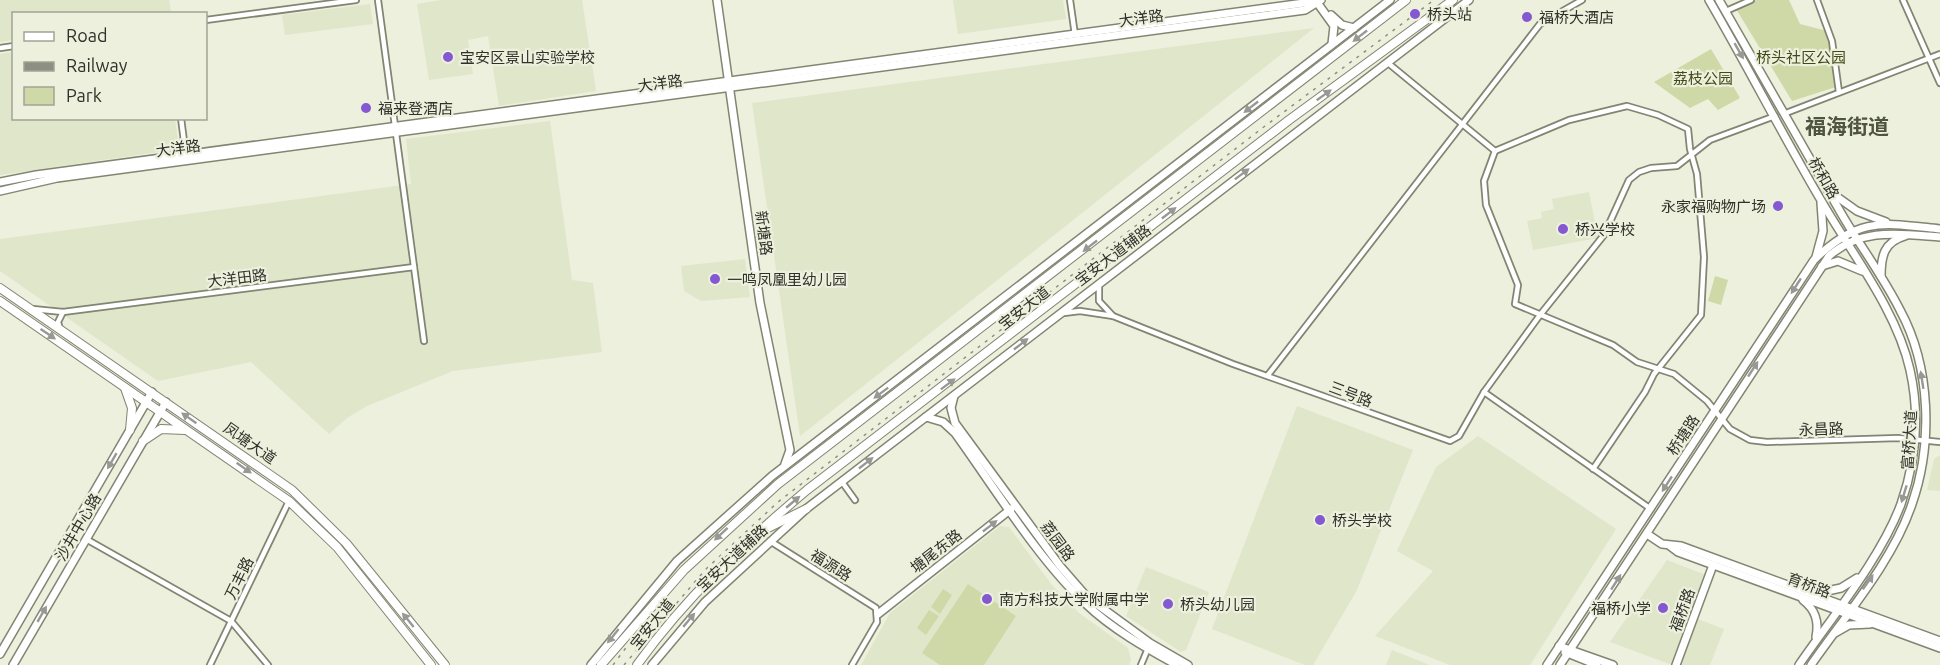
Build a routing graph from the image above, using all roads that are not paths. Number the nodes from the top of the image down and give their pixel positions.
1 (356, 0) edge
2 (378, 0) edge
3 (717, 0) edge
4 (1070, 0) edge
5 (1390, 0) edge
6 (1406, 0) edge
7 (1452, 0) edge
8 (1469, 0) edge
9 (1582, 0) edge
10 (1709, 0) edge
11 (1719, 0) edge
12 (1751, 0) edge
13 (1817, 0) edge
14 (1903, 0) edge
15 (1318, 1) edge
16 (1726, 11) junction
17 (207, 20) edge
18 (1354, 28) junction
19 (1075, 38) junction
20 (1331, 46) junction
21 (1940, 54) edge
22 (1929, 58) junction
23 (1388, 63) junction
24 (1940, 83) edge
25 (729, 84) junction
26 (1839, 92) junction
27 (1786, 113) junction
28 (1775, 116) junction
29 (181, 120) edge
30 (1462, 126) junction
31 (395, 129) junction
32 (1496, 151) junction
33 (1692, 154) junction
34 (186, 158) junction
35 (1817, 168) junction
36 (1806, 173) junction
37 (0, 182) edge
38 (0, 191) edge
39 (1831, 192) junction
40 (1821, 200) junction
41 (1897, 225) junction
42 (1940, 229) edge
43 (1852, 231) junction
44 (1909, 235) junction
45 (1842, 236) junction
46 (1940, 237) edge
47 (1856, 238) junction
48 (1846, 243) junction
49 (1814, 260) junction
50 (414, 267) junction
51 (1818, 270) junction
52 (1863, 271) junction
53 (1881, 278) junction
54 (1100, 281) junction
55 (0, 288) edge
56 (1893, 297) junction
57 (0, 301) edge
58 (1883, 303) junction
59 (27, 307) junction
60 (63, 312) junction
61 (1540, 315) junction
62 (1055, 316) junction
63 (1113, 316) junction
64 (60, 329) junction
65 (424, 341) dead end
66 (1659, 368) junction
67 (1268, 375) junction
68 (122, 385) junction
69 (152, 392) junction
70 (1484, 392) junction
71 (954, 396) junction
72 (146, 402) junction
73 (166, 402) junction
74 (1716, 410) junction
75 (160, 411) junction
76 (926, 417) junction
77 (1722, 418) junction
78 (130, 430) junction
79 (192, 433) junction
80 (1915, 440) junction
81 (1925, 440) junction
82 (143, 441) junction
83 (1940, 442) edge
84 (784, 466) junction
85 (1593, 469) junction
86 (842, 482) junction
87 (855, 500) dead end
88 (289, 501) junction
89 (806, 509) junction
90 (1011, 509) junction
91 (1651, 509) junction
92 (756, 533) junction
93 (1647, 534) junction
94 (86, 539) junction
95 (770, 541) junction
96 (1670, 546) junction
97 (1879, 548) junction
98 (1888, 554) junction
99 (1713, 565) junction
100 (1861, 574) junction
101 (1812, 592) junction
102 (1796, 595) junction
103 (1839, 606) junction
104 (1849, 610) junction
105 (878, 612) junction
106 (231, 621) junction
107 (1877, 624) junction
108 (1831, 636) junction
109 (1940, 641) edge
110 (1149, 646) junction
111 (1559, 646) junction
112 (1813, 646) junction
113 (1940, 648) edge
114 (1569, 651) junction
115 (0, 654) edge
116 (13, 665) edge
117 (210, 665) edge
118 (268, 665) edge
119 (431, 665) edge
120 (445, 665) edge
121 (591, 665) edge
122 (601, 665) edge
123 (637, 665) edge
124 (652, 665) edge
125 (852, 665) edge
126 (1141, 665) edge
127 (1177, 665) edge
128 (1188, 665) edge
129 (1547, 665) edge
130 (1560, 665) edge
131 (1597, 665) edge
132 (1613, 665) edge
133 (1676, 665) edge
134 (1799, 665) edge
135 (1811, 665) edge

1 - 17 street
2 - 31 street
3 - 25 street, 新塘路
4 - 19 street
5 - 18 street
6 -> 122 main road, 宝安大道
92 -> 7 main road, 宝安大道
8 - 23 street, 宝安大道辅路
9 - 30 street
10 -> 28 street, 桥和路
11 - 16 street, 桥和路
12 - 16 street
13 - 26 street
14 - 22 street
15 - 18 street
15 - 19 street, 大洋路
15 - 20 street
16 - 27 street, 桥和路
18 - 20 street
19 - 25 street, 大洋路
20 -> 84 street
21 - 22 street
22 - 24 street
22 - 26 street
23 - 30 street
54 -> 23 street, 宝安大道辅路
25 - 31 street, 大洋路
25 - 84 street, 新塘路
26 - 27 street
27 - 35 street, 桥和路
28 - 33 street
28 - 36 street, 桥和路
29 - 34 street
30 - 32 street
30 - 67 street
31 - 34 street, 大洋路
31 - 50 street
32 - 33 street
32 - 61 street, 永昌路
33 - 61 street
33 - 66 street
34 - 37 street, 大洋路
34 - 38 street, 大洋路
35 - 36 street
35 - 39 street, 桥和路
36 - 40 street, 桥和路
39 - 41 street
39 - 43 street, 桥和路
40 - 45 street, 桥和路
40 - 49 street
41 - 42 street
41 - 43 street
43 - 45 street, 桥塘路
43 - 47 street, 桥和路
44 - 46 street
44 - 47 street
44 - 53 street
45 - 48 street, 桥和路
45 - 49 street, 桥塘路
47 - 48 street, 桥塘路
47 - 53 street, 富桥大道
48 - 51 street, 桥塘路
48 - 52 street, 富桥大道
49 -> 74 street, 桥塘路
50 - 60 street, 大洋田路
50 - 65 street
51 - 52 street
77 -> 51 street, 桥塘路
52 - 58 street, 富桥大道
53 - 56 street, 富桥大道
54 - 62 street, 宝安大道辅路
54 - 63 street
55 - 59 main road, 凤塘大道
56 - 58 street
81 -> 56 street, 富桥大道
57 -> 68 main road, 凤塘大道
58 - 80 street, 富桥大道
59 - 60 street, 大洋田路
59 - 64 main road, 凤塘大道
60 - 64 street
61 - 66 street, 永昌路
61 - 70 street
62 - 63 street, 三号路
71 -> 62 street, 宝安大道辅路
63 - 67 street, 三号路
64 - 69 main road, 凤塘大道
66 - 74 street, 永昌路
66 - 85 street
67 - 70 street, 三号路
68 - 72 main road, 凤塘大道
68 - 78 main road
69 - 72 street, 沙井中心路
69 - 73 main road, 凤塘大道
70 - 85 street
71 - 76 street, 宝安大道辅路
71 - 110 street, 荔园路
72 - 75 main road, 凤塘大道
72 - 78 street, 沙井中心路
73 - 75 street, 沙井中心路
120 -> 73 main road, 凤塘大道
74 - 77 street, 永昌路
74 -> 91 street, 桥塘路
75 - 79 main road, 凤塘大道
75 - 82 street, 沙井中心路
86 -> 76 street, 宝安大道辅路
76 - 90 street, 荔园路
77 - 80 street, 永昌路
77 - 93 street, 桥塘路
78 -> 115 street, 沙井中心路
79 - 82 main road
79 -> 88 main road, 凤塘大道
80 - 81 street, 永昌路
80 -> 97 street, 富桥大道
81 - 83 street, 永昌路
81 - 98 street, 富桥大道
82 - 94 street, 沙井中心路
84 -> 121 street
85 - 91 street
86 - 87 street
86 - 89 street, 宝安大道辅路
88 - 106 street, 万丰路
88 - 119 main road, 凤塘大道
89 - 92 main road
89 - 95 street, 宝安大道辅路
105 -> 90 street, 塘尾东路
90 - 110 street, 荔园路
91 - 111 street, 桥塘路
92 - 123 main road, 宝安大道
93 - 96 street, 育桥路
114 -> 93 street, 桥塘路
94 - 106 street
116 -> 94 street, 沙井中心路
95 - 105 street, 福源路
124 -> 95 street, 宝安大道辅路
96 - 99 street, 育桥路
96 - 101 street, 育桥路
97 - 98 street
97 - 100 street, 富桥大道
104 -> 98 street, 富桥大道
99 - 102 street, 育桥路
99 - 133 street, 福桥路
100 - 101 street
100 - 103 street, 富桥大道
101 - 103 street, 育桥路
102 - 103 street, 育桥路
102 - 112 street
103 - 104 street, 育桥路
103 - 112 street, 富桥大道
104 - 107 street, 育桥路
104 - 108 street, 富桥大道
104 - 109 street, 育桥路
105 - 125 street, 塘尾东路
106 - 117 street, 万丰路
106 - 118 street
107 - 108 street
107 - 113 street, 育桥路
108 - 135 street, 富桥大道
110 - 126 street
110 - 127 street, 荔园路
110 - 128 street, 荔园路
111 - 114 street
111 - 129 street, 桥塘路
112 - 134 street, 富桥大道
114 - 130 street, 桥塘路
114 - 131 street
114 - 132 street

